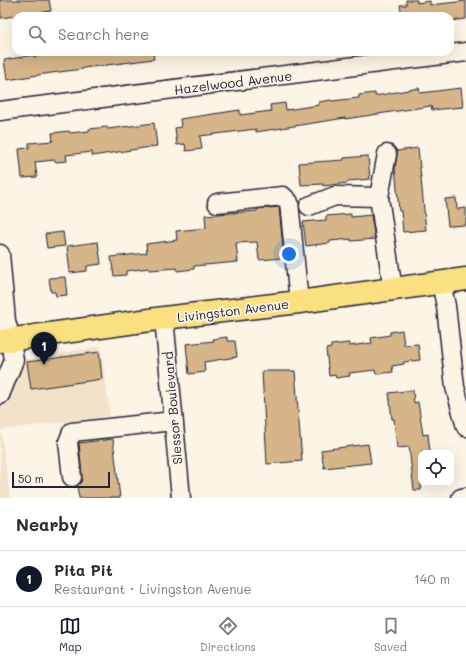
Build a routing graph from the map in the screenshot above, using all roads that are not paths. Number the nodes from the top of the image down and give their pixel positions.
1 (466, 52) edge
2 (454, 54) edge
3 (434, 56) edge
4 (0, 111) edge
5 (387, 154) dead end
6 (379, 197) junction
7 (217, 203) dead end
8 (309, 206) dead end
9 (0, 254) edge
10 (466, 279) edge
11 (441, 283) junction
12 (393, 290) junction
13 (299, 302) junction
14 (164, 318) junction
15 (6, 340) edge
16 (0, 395) edge
17 (173, 421) junction
18 (466, 427) edge
19 (72, 477) dead end
20 (466, 497) edge
21 (181, 498) edge
22 (461, 498) edge

1 - 2 street, Hazelwood Avenue
3 - 4 street, Hazelwood Avenue
5 - 6 street
6 - 8 street
6 - 12 street
7 - 13 street
9 - 15 street
10 - 11 main road, Livingston Avenue
11 - 12 main road, Livingston Avenue
11 - 18 street
12 - 13 main road, Livingston Avenue
13 - 14 main road, Livingston Avenue
14 - 15 main road, Livingston Avenue
14 - 17 street, Slessor Boulevard
15 - 16 street
17 - 19 street
17 - 21 street, Slessor Boulevard
20 - 22 street

